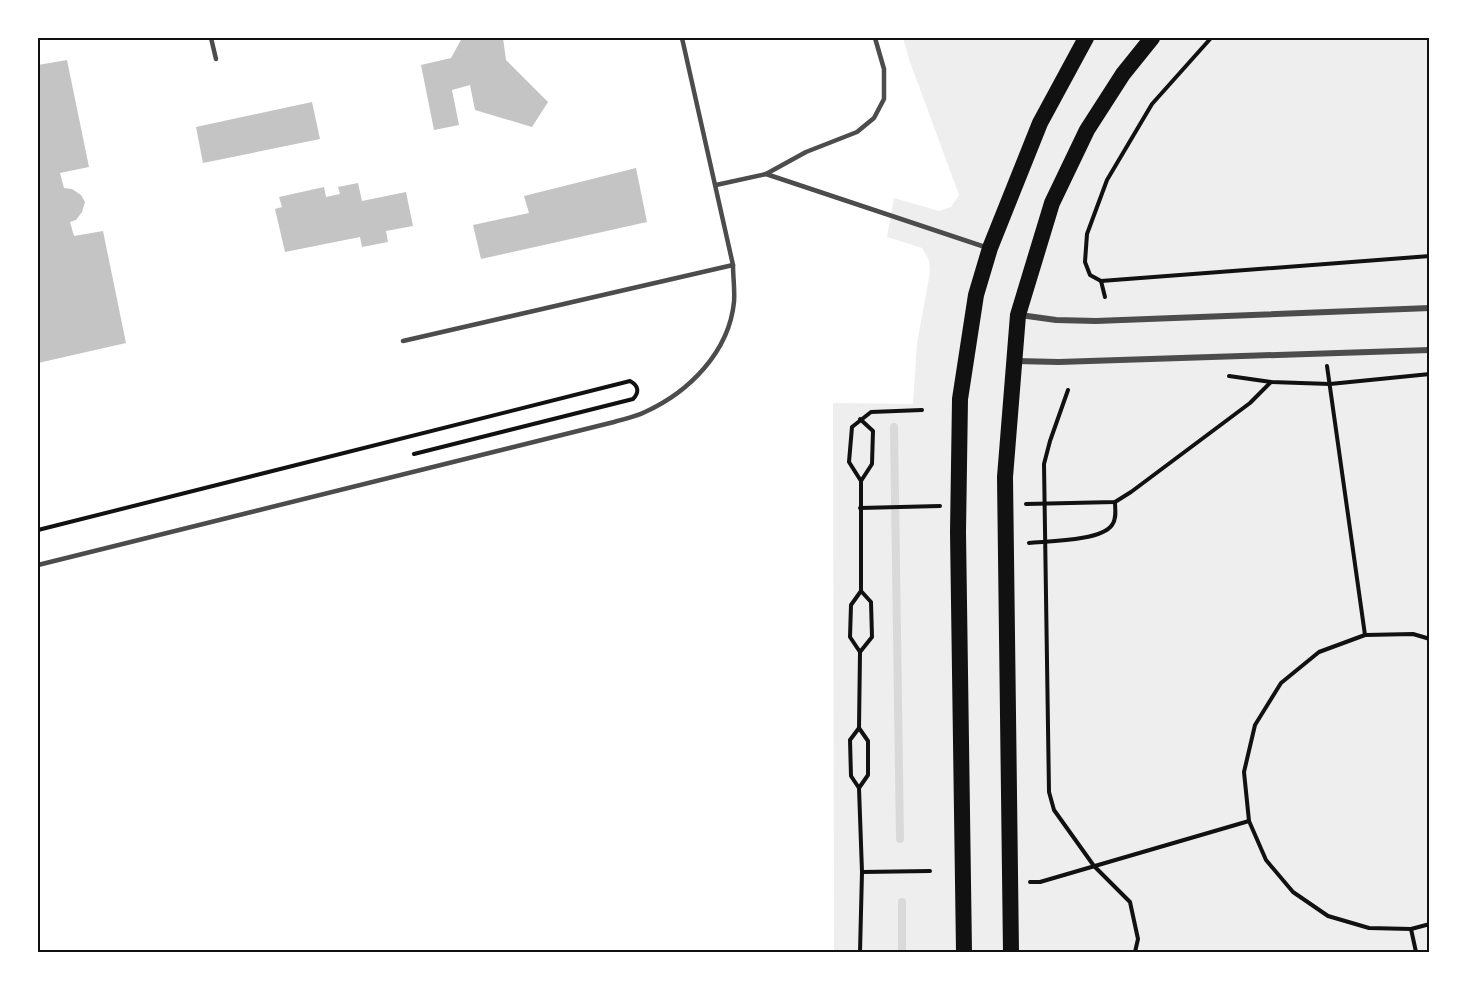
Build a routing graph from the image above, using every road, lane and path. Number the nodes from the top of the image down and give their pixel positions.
1 (211, 38) edge
2 (682, 38) edge
3 (875, 38) edge
4 (1086, 38) edge
5 (1152, 38) edge
6 (1211, 38) edge
7 (216, 59) dead end
8 (766, 174) junction
9 (716, 185) junction
10 (990, 248) junction
11 (1430, 256) edge
12 (733, 265) junction
13 (1101, 281) junction
14 (1105, 297) dead end
15 (1430, 308) edge
16 (1018, 315) junction
17 (403, 341) dead end
18 (1430, 350) edge
19 (1326, 354) junction
20 (1014, 360) junction
21 (1430, 374) edge
22 (1229, 376) dead end
23 (1271, 382) junction
24 (1330, 384) junction
25 (1068, 390) dead end
26 (922, 410) dead end
27 (860, 419) junction
28 (404, 457) dead end
29 (861, 481) junction
30 (1115, 502) junction
31 (1109, 503) dead end
32 (884, 507) dead end
33 (860, 508) junction
34 (38, 530) edge
35 (1046, 542) junction
36 (1029, 543) dead end
37 (38, 565) edge
38 (861, 591) junction
39 (1365, 636) junction
40 (1430, 639) edge
41 (860, 652) junction
42 (859, 728) junction
43 (859, 788) junction
44 (1249, 821) junction
45 (1094, 866) junction
46 (930, 871) dead end
47 (862, 872) junction
48 (1011, 881) junction
49 (1430, 924) edge
50 (1411, 929) junction
51 (860, 952) edge
52 (964, 952) edge
53 (1011, 952) edge
54 (1135, 952) edge
55 (1416, 952) edge

1 - 7 lane
2 - 9 lane
3 - 8 lane
4 - 10 highway
5 - 16 highway
6 - 13 path
8 - 9 lane
8 - 10 lane
9 - 12 lane
10 - 52 highway
11 - 13 path
12 - 17 lane
12 - 37 lane
13 - 14 path
15 - 16 street
16 - 20 highway
18 - 19 street
19 - 20 street
19 - 24 path
20 - 48 highway
21 - 24 path
22 - 23 path
23 - 24 path
23 - 30 path
24 - 39 path
25 - 35 path
26 - 27 path
27 - 29 path
27 - 29 path
28 - 34 path
29 - 33 path
30 - 31 path
30 - 35 path
32 - 33 path
33 - 38 path
35 - 36 path
35 - 45 path
38 - 41 path
38 - 41 path
39 - 40 path
39 - 44 path
41 - 42 path
42 - 43 path
42 - 43 path
43 - 47 path
44 - 45 path
44 - 50 path
45 - 48 path
45 - 54 path
46 - 47 path
47 - 51 path
48 - 53 highway
49 - 50 path
50 - 55 path

